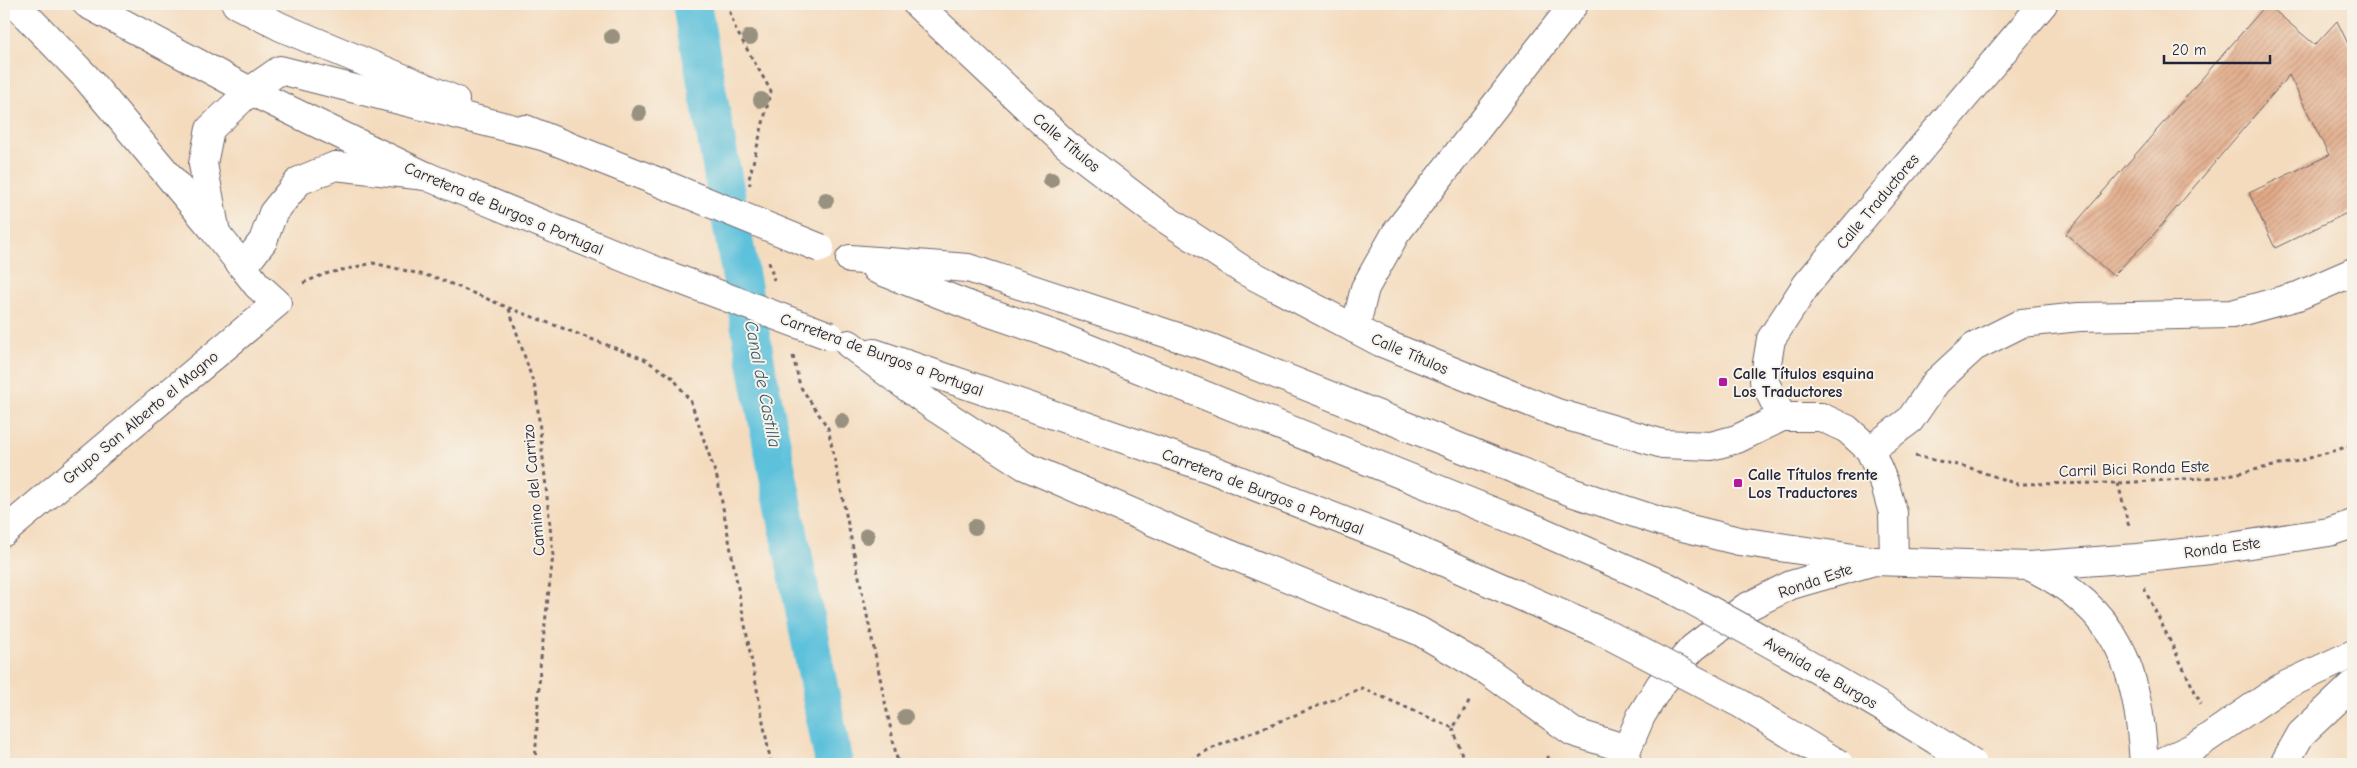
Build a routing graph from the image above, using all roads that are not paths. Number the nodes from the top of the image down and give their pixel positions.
1 (15, 4) edge
2 (86, 4) edge
3 (236, 4) edge
4 (917, 4) edge
5 (1574, 4) edge
6 (2043, 4) edge
7 (250, 91) junction
8 (542, 136) junction
9 (426, 176) junction
10 (216, 233) junction
11 (850, 259) junction
12 (243, 267) junction
13 (2353, 272) edge
14 (1354, 329) junction
15 (840, 340) junction
16 (1782, 417) junction
17 (1870, 450) junction
18 (2353, 524) edge
19 (4, 532) edge
20 (1884, 561) junction
21 (2029, 566) junction
22 (2353, 654) edge
23 (2353, 685) edge
24 (1626, 757) edge
25 (1839, 764) edge
26 (1973, 764) edge
27 (2144, 764) edge
28 (2158, 764) edge
29 (2284, 764) edge

1 - 10 main road
2 - 7 main road, Carretera de Burgos a Portugal
3 - 8 main road
4 - 14 main road, Calle Títulos
5 - 14 main road
6 - 16 main road, Calle Traductores
7 - 8 main road
7 - 9 main road, Carretera de Burgos a Portugal
7 - 10 main road
8 - 11 main road, bridge
9 - 12 main road
9 - 15 main road, Carretera de Burgos a Portugal, bridge
10 - 12 main road
11 - 20 main road
11 - 26 main road, Avenida de Burgos, bridge
12 - 19 main road, Grupo San Alberto el Magno
13 - 17 main road
14 - 16 main road, Calle Títulos
15 - 24 main road
15 - 25 main road, Carretera de Burgos a Portugal, bridge
16 - 17 main road, Calle Títulos
17 - 20 main road, Calle Títulos
18 - 21 main road, Ronda Este
20 - 21 main road, Ronda Este
20 - 24 main road, Ronda Este
21 - 27 main road, Ronda Este
22 - 28 main road
23 - 29 main road

